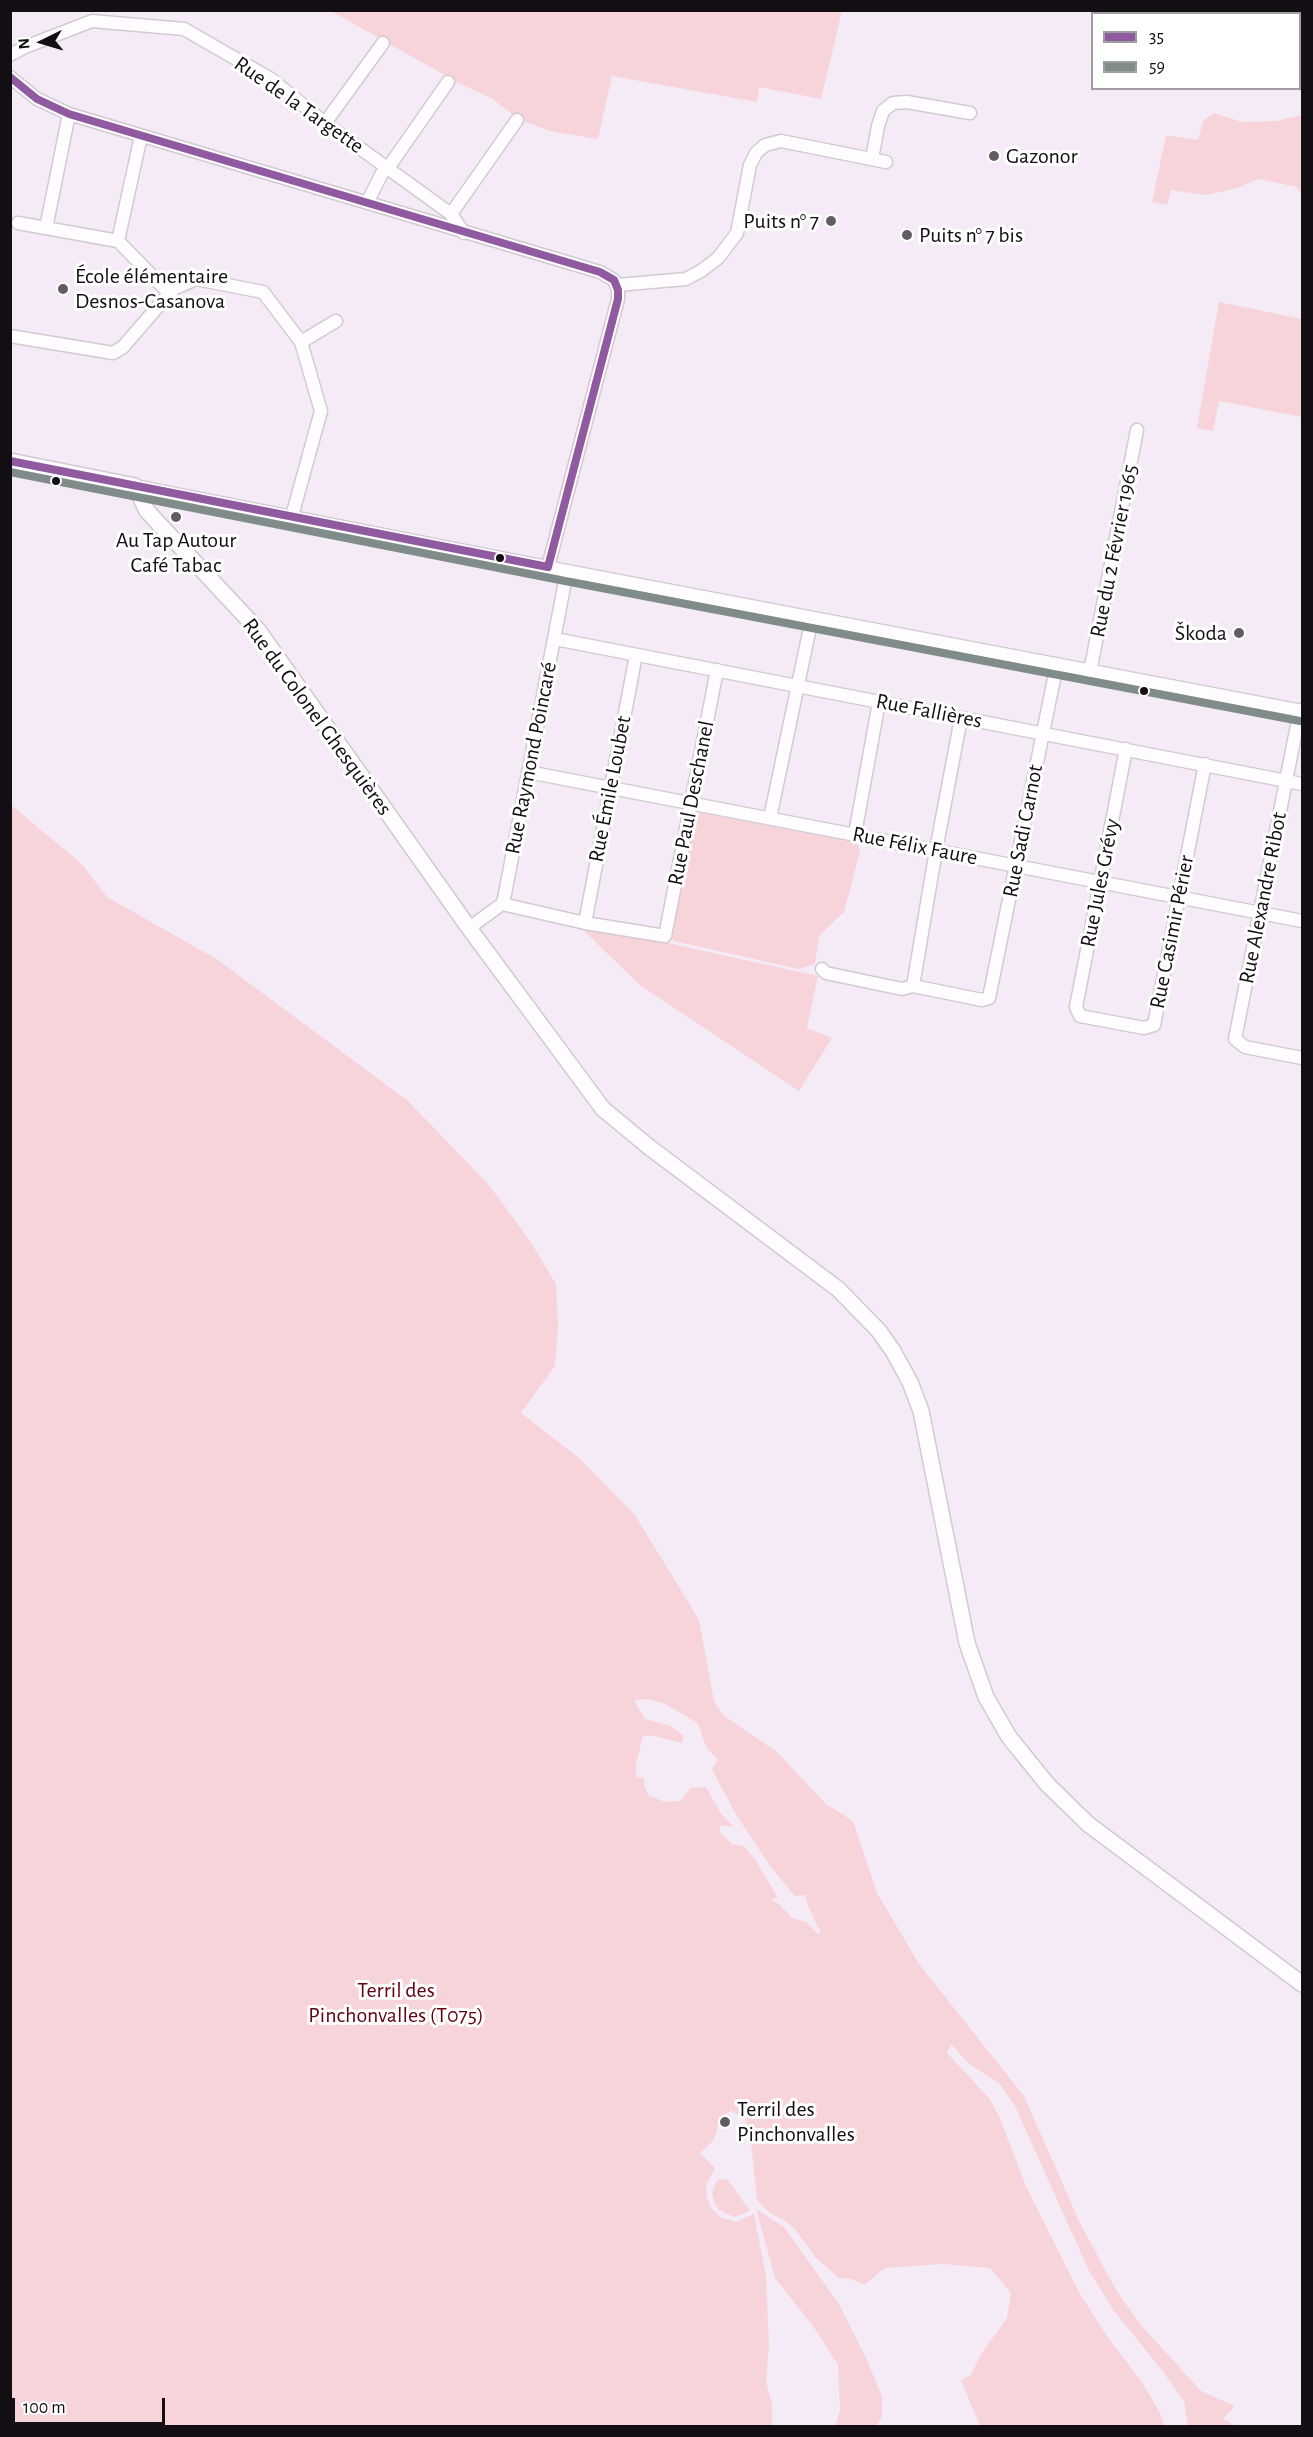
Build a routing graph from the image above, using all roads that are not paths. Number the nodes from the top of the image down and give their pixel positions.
1 (383, 43) dead end
2 (10, 55) edge
3 (10, 77) edge
4 (448, 82) dead end
5 (969, 113) dead end
6 (69, 114) junction
7 (517, 120) dead end
8 (325, 123) junction
9 (141, 136) junction
10 (872, 159) junction
11 (886, 162) dead end
12 (388, 168) junction
13 (367, 203) junction
14 (451, 214) junction
15 (18, 223) dead end
16 (46, 228) junction
17 (464, 232) junction
18 (118, 241) junction
19 (617, 285) junction
20 (171, 295) junction
21 (336, 321) dead end
22 (10, 336) edge
23 (300, 342) junction
24 (1137, 430) dead end
25 (10, 461) edge
26 (135, 486) junction
27 (292, 516) junction
28 (548, 567) junction
29 (567, 571) junction
30 (812, 618) junction
31 (555, 639) junction
32 (636, 655) junction
33 (1057, 664) junction
34 (717, 670) junction
35 (1090, 672) junction
36 (798, 686) junction
37 (879, 702) junction
38 (1301, 711) edge
39 (962, 717) junction
40 (1042, 734) junction
41 (1126, 749) junction
42 (1205, 764) junction
43 (528, 772) junction
44 (1286, 780) junction
45 (1302, 784) edge
46 (610, 786) junction
47 (691, 803) junction
48 (771, 818) junction
49 (855, 834) junction
50 (936, 850) junction
51 (1016, 865) junction
52 (1101, 882) junction
53 (1179, 896) junction
54 (502, 904) junction
55 (1260, 913) junction
56 (1302, 921) edge
57 (585, 923) junction
58 (469, 928) junction
59 (822, 969) dead end
60 (913, 986) junction
61 (1080, 1016) joint
62 (1302, 1058) edge
63 (1302, 1984) edge

1 - 8 street
2 - 8 street, Rue de la Targette
3 - 6 street
4 - 12 street
5 - 10 street
6 - 9 street
6 - 16 street
7 - 14 street
8 - 12 street, Rue de la Targette
9 - 13 street
9 - 18 street
10 - 11 street
10 - 19 street
12 - 13 street
12 - 14 street, Rue de la Targette
13 - 17 street
14 - 17 street, Rue de la Targette
15 - 16 street
16 - 18 street
17 - 19 street
18 - 20 street
19 - 28 street
20 - 22 street
20 - 23 street
21 - 23 street
23 - 27 street
24 - 35 street, Rue du 2 Février 1965
25 - 26 main road
26 - 27 street
26 - 58 main road, Rue du Colonel Ghesquières
27 - 28 street
28 - 29 street
29 - 30 street
29 - 31 street, Rue Raymond Poincaré
30 - 33 street
30 - 36 street
31 - 32 street, Rue Fallières
31 - 43 street, Rue Raymond Poincaré
32 - 34 street, Rue Fallières
32 - 46 street, Rue Émile Loubet
33 - 35 street
33 - 40 street, Rue Sadi Carnot
34 - 36 street, Rue Fallières
34 - 47 street, Rue Paul Deschanel
35 - 38 street
36 - 37 street, Rue Fallières
36 - 48 street
37 - 39 street, Rue Fallières
37 - 49 street
38 - 44 street, Rue Alexandre Ribot
39 - 40 street, Rue Fallières
39 - 50 street
40 - 41 street, Rue Fallières
40 - 51 street, Rue Sadi Carnot
41 - 42 street, Rue Fallières
41 - 52 street, Rue Jules Grévy
42 - 44 street, Rue Fallières
42 - 53 street, Rue Casimir Périer
43 - 46 street, Rue Félix Faure
43 - 54 street, Rue Raymond Poincaré
44 - 45 street, Rue Fallières
44 - 55 street, Rue Alexandre Ribot
46 - 47 street, Rue Félix Faure
46 - 57 street, Rue Émile Loubet
47 - 48 street, Rue Félix Faure
47 - 57 street, Rue Paul Deschanel
48 - 49 street, Rue Félix Faure
49 - 50 street, Rue Félix Faure
50 - 51 street, Rue Félix Faure
50 - 60 street
51 - 52 street, Rue Félix Faure
51 - 60 street, Rue Sadi Carnot
52 - 53 street, Rue Félix Faure
52 - 61 street, Rue Jules Grévy
53 - 55 street, Rue Félix Faure
53 - 61 street, Rue Casimir Périer
54 - 57 street
54 - 58 street
55 - 56 street, Rue Félix Faure
55 - 62 street, Rue Alexandre Ribot
58 - 63 main road, Rue du Colonel Ghesquières
59 - 60 street

